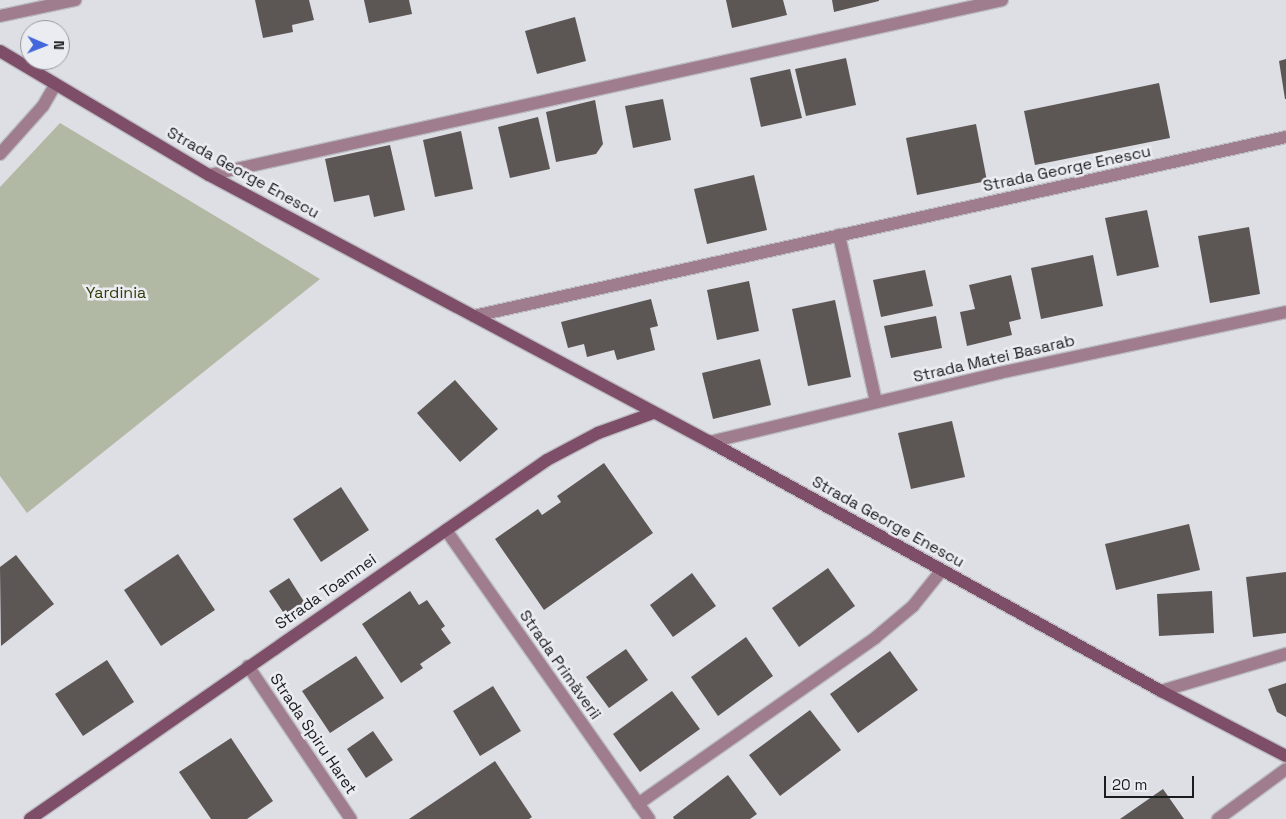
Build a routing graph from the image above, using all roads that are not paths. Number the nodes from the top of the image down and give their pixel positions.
1 (75, 0) edge
2 (1002, 0) edge
3 (0, 16) edge
4 (0, 51) edge
5 (55, 85) junction
6 (1286, 137) edge
7 (0, 154) edge
8 (209, 175) junction
9 (839, 235) junction
10 (1286, 312) edge
11 (474, 316) junction
12 (876, 402) junction
13 (653, 413) junction
14 (710, 442) junction
15 (446, 530) junction
16 (941, 571) junction
17 (1286, 654) edge
18 (248, 666) junction
19 (1161, 691) junction
20 (1286, 756) edge
21 (1286, 769) edge
22 (638, 804) junction
23 (30, 819) edge
24 (351, 819) edge
25 (649, 819) edge
26 (1218, 819) edge

1 - 3 street
2 - 8 street
4 - 5 street, Strada George Enescu
5 - 7 street
5 - 8 street, Strada George Enescu
6 - 9 street, Strada George Enescu
8 - 11 street, Strada George Enescu
9 - 11 street, Strada George Enescu
9 - 12 street
10 - 12 street, Strada Matei Basarab
11 - 13 street, Strada George Enescu
12 - 14 street, Strada Matei Basarab
13 - 14 street, Strada George Enescu
13 - 15 street, Strada Toamnei
14 - 16 street, Strada George Enescu
15 - 18 street, Strada Toamnei
15 - 22 street, Strada Primăverii
16 - 19 street, Strada George Enescu
16 - 22 street
17 - 19 street
18 - 23 street, Strada Toamnei
18 - 24 street, Strada Spiru Haret
19 - 20 street, Strada George Enescu
21 - 26 street
22 - 25 street, Strada Primăverii

